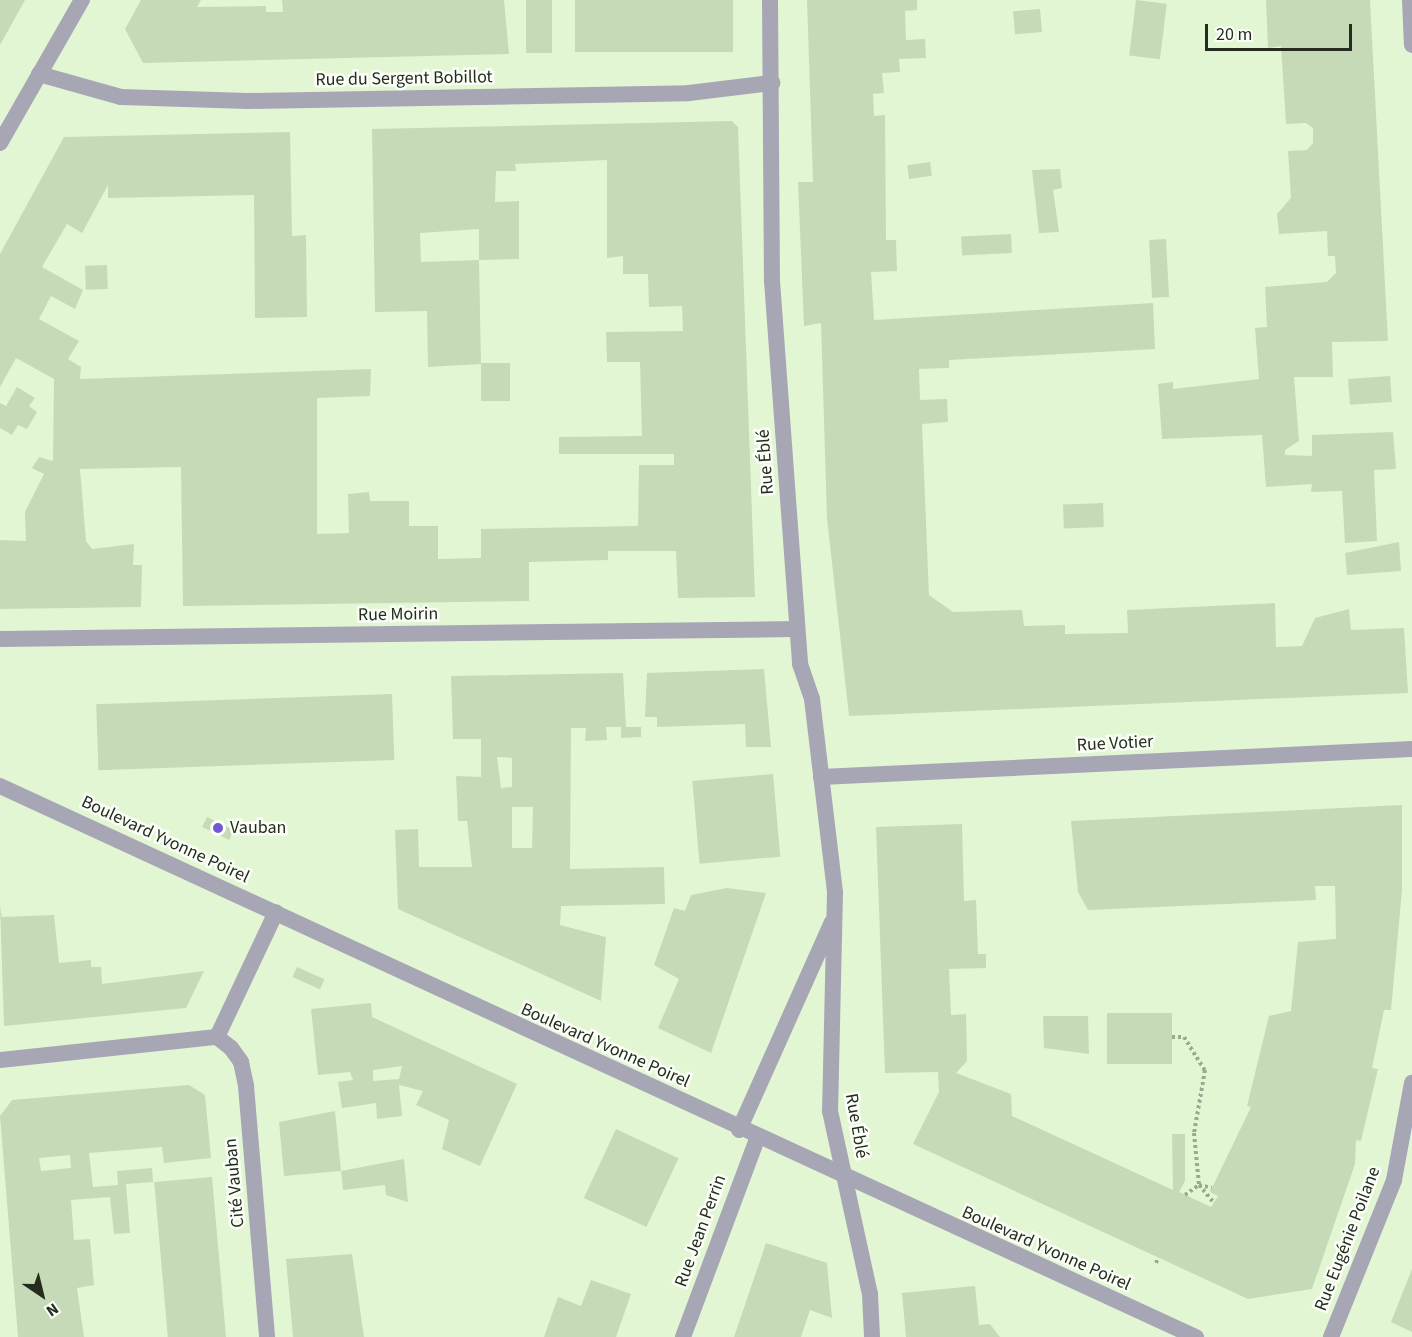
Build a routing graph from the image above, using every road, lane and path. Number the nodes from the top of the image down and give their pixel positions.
1 (82, 0) edge
2 (770, 0) edge
3 (1410, 0) edge
4 (1412, 45) edge
5 (39, 74) junction
6 (772, 83) junction
7 (18, 111) junction
8 (0, 113) edge
9 (0, 143) edge
10 (797, 629) junction
11 (0, 639) edge
12 (1412, 749) edge
13 (821, 777) junction
14 (0, 786) edge
15 (276, 912) junction
16 (833, 919) junction
17 (217, 1037) junction
18 (1172, 1037) dead end
19 (0, 1060) edge
20 (1412, 1083) edge
21 (739, 1130) junction
22 (757, 1139) junction
23 (846, 1180) junction
24 (1199, 1185) junction
25 (1212, 1188) dead end
26 (1185, 1195) dead end
27 (1214, 1203) dead end
28 (267, 1337) edge
29 (683, 1337) edge
30 (872, 1337) edge
31 (1196, 1337) edge
32 (1331, 1337) edge

1 - 5 street
2 - 6 street, Rue Éblé
3 - 4 street
5 - 6 street, Rue du Sergent Bobillot
5 - 7 street
6 - 10 street, Rue Éblé
7 - 8 street
7 - 9 street
10 - 11 street, Rue Moirin
10 - 13 street, Rue Éblé
12 - 13 street, Rue Votier
13 - 16 street, Rue Éblé
14 - 15 street, Boulevard Yvonne Poirel
15 - 17 street
15 - 21 street, Boulevard Yvonne Poirel
16 - 21 street, Rue Éblé
16 - 23 street, Rue Éblé
17 - 19 street
17 - 28 street, Cité Vauban
18 - 24 path
20 - 32 street, Rue Eugénie Poilane
21 - 22 street, Boulevard Yvonne Poirel
22 - 23 street, Boulevard Yvonne Poirel
22 - 29 street, Rue Jean Perrin
23 - 30 street, Rue Éblé
23 - 31 street, Boulevard Yvonne Poirel
24 - 25 path
24 - 26 path
24 - 27 path

